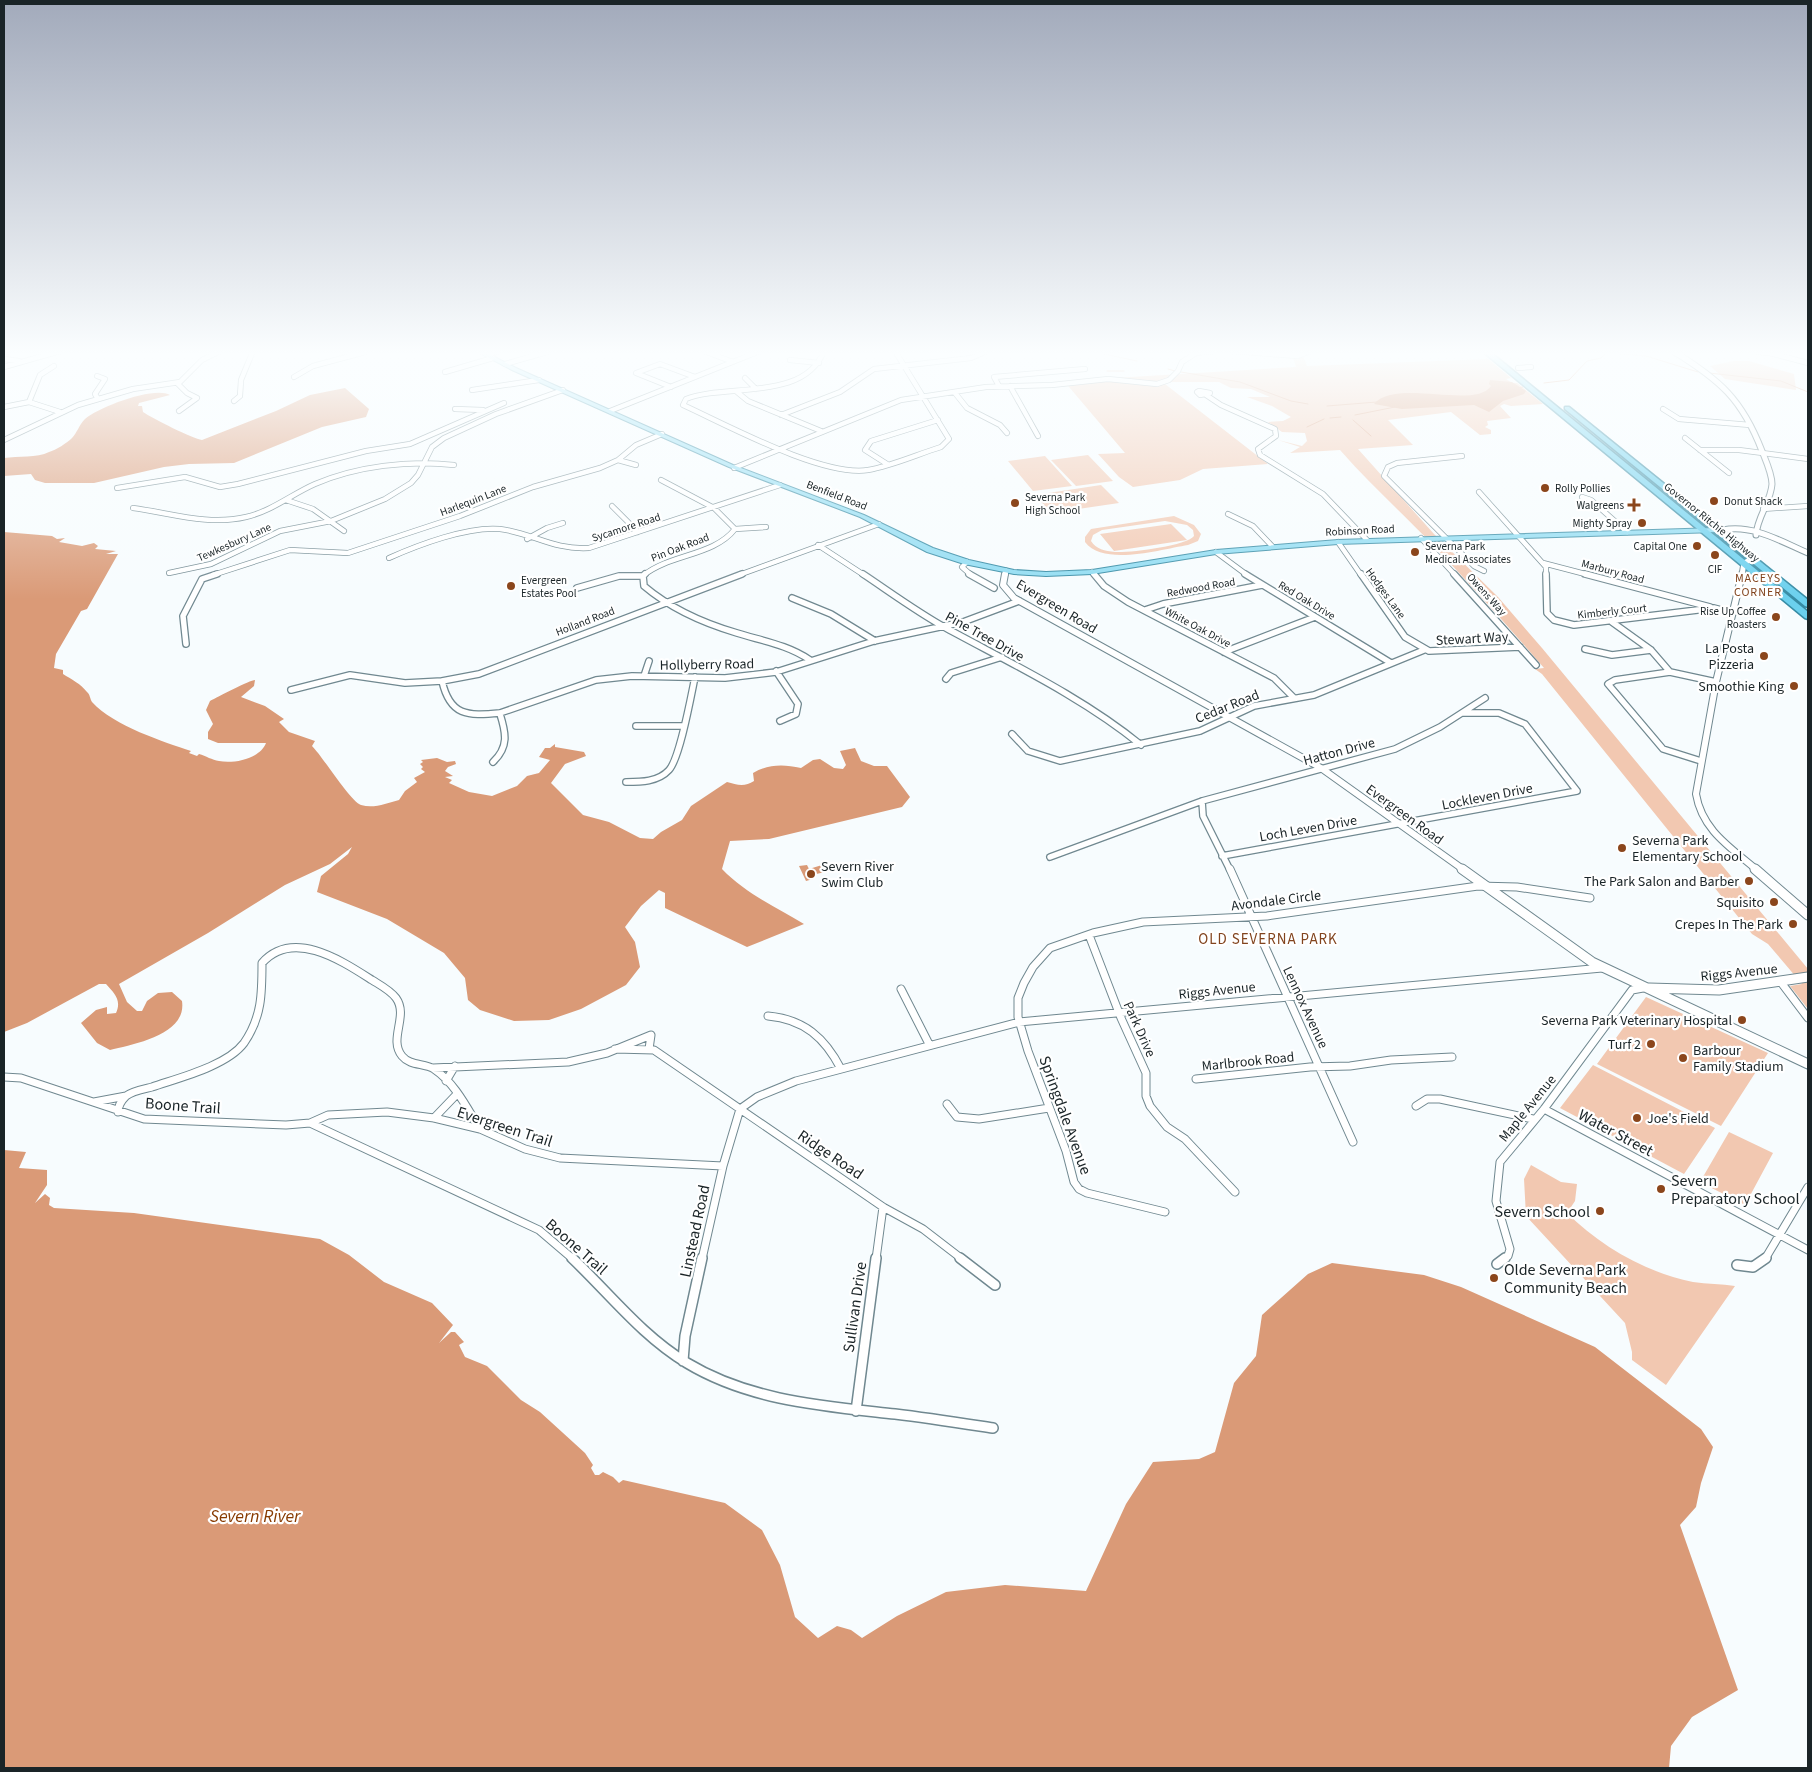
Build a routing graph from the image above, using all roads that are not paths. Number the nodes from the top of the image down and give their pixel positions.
1 (17, 434) edge
2 (433, 434) edge
3 (455, 434) edge
4 (662, 434) joint
5 (745, 434) edge
6 (815, 434) edge
7 (894, 434) edge
8 (946, 434) edge
9 (1276, 434) edge
10 (1586, 434) edge
11 (1600, 434) edge
12 (1753, 434) edge
13 (1685, 438) dead end
14 (4, 440) edge
15 (779, 449) junction
16 (1700, 450) junction
17 (1760, 452) junction
18 (1462, 456) dead end
19 (1808, 459) edge
20 (618, 460) junction
21 (636, 464) dead end
22 (886, 464) junction
23 (423, 465) junction
24 (454, 465) dead end
25 (732, 467) junction
26 (1728, 473) dead end
27 (661, 480) dead end
28 (780, 485) junction
29 (117, 488) dead end
30 (1479, 492) dead end
31 (1582, 497) dead end
32 (286, 500) junction
33 (612, 506) dead end
34 (1808, 506) edge
35 (133, 508) dead end
36 (712, 508) junction
37 (1763, 509) junction
38 (1228, 514) dead end
39 (331, 521) junction
40 (563, 523) dead end
41 (879, 524) junction
42 (766, 526) dead end
43 (735, 529) junction
44 (1704, 530) junction
45 (1720, 530) junction
46 (344, 531) dead end
47 (638, 532) junction
48 (1627, 532) junction
49 (1756, 533) junction
50 (1520, 535) junction
51 (1444, 537) junction
52 (1422, 538) junction
53 (527, 539) junction
54 (1367, 540) junction
55 (1338, 542) junction
56 (818, 545) junction
57 (1272, 546) junction
58 (1216, 552) junction
59 (1808, 554) edge
60 (389, 558) dead end
61 (1748, 561) junction
62 (966, 562) junction
63 (1543, 563) junction
64 (1006, 571) junction
65 (1484, 571) dead end
66 (1092, 572) junction
67 (169, 573) dead end
68 (643, 576) junction
69 (1262, 585) junction
70 (577, 588) dead end
71 (994, 588) dead end
72 (792, 598) dead end
73 (1019, 601) junction
74 (665, 602) junction
75 (1808, 604) edge
76 (1714, 608) junction
77 (1144, 610) junction
78 (1733, 613) junction
79 (1808, 616) edge
80 (1315, 617) junction
81 (1612, 622) junction
82 (944, 627) junction
83 (874, 641) junction
84 (186, 644) dead end
85 (1520, 647) junction
86 (1424, 650) junction
87 (1585, 650) dead end
88 (1651, 650) junction
89 (1224, 652) junction
90 (1002, 657) junction
91 (810, 660) junction
92 (649, 661) dead end
93 (1391, 662) junction
94 (1536, 665) dead end
95 (776, 671) junction
96 (1670, 672) junction
97 (644, 676) junction
98 (694, 677) junction
99 (946, 679) dead end
100 (442, 680) junction
101 (1716, 682) junction
102 (291, 690) dead end
103 (1294, 698) junction
104 (1485, 698) dead end
105 (1463, 713) junction
106 (500, 714) junction
107 (1230, 717) junction
108 (780, 721) dead end
109 (636, 726) dead end
110 (683, 726) junction
111 (1012, 734) dead end
112 (1141, 745) junction
113 (1702, 760) junction
114 (493, 762) dead end
115 (1321, 768) junction
116 (626, 782) dead end
117 (1202, 801) junction
118 (1398, 825) junction
119 (1222, 856) junction
120 (1050, 857) dead end
121 (1484, 886) junction
122 (1590, 898) dead end
123 (1808, 915) edge
124 (1251, 918) junction
125 (1090, 935) junction
126 (1602, 968) junction
127 (1808, 977) edge
128 (1780, 981) junction
129 (901, 988) dead end
130 (1643, 988) junction
131 (1287, 997) junction
132 (1118, 1011) junction
133 (768, 1016) dead end
134 (1808, 1018) edge
135 (1019, 1022) junction
136 (929, 1044) junction
137 (649, 1049) junction
138 (615, 1050) junction
139 (1452, 1057) dead end
140 (1808, 1064) edge
141 (455, 1066) junction
142 (1320, 1067) junction
143 (433, 1068) junction
144 (840, 1069) junction
145 (4, 1077) edge
146 (1196, 1079) dead end
147 (446, 1081) junction
148 (457, 1094) junction
149 (127, 1096) junction
150 (93, 1102) junction
151 (948, 1104) dead end
152 (1416, 1106) dead end
153 (740, 1108) junction
154 (1050, 1108) junction
155 (1544, 1109) junction
156 (118, 1112) junction
157 (434, 1118) junction
158 (1533, 1119) junction
159 (310, 1123) junction
160 (480, 1129) junction
161 (1353, 1142) dead end
162 (723, 1166) junction
163 (1808, 1187) edge
164 (1235, 1192) dead end
165 (883, 1207) junction
166 (1165, 1212) dead end
167 (1780, 1235) junction
168 (1808, 1250) edge
169 (1497, 1264) dead end
170 (1737, 1264) dead end
171 (995, 1285) dead end
172 (683, 1361) junction
173 (856, 1411) junction
174 (993, 1428) dead end

1 - 14 street
2 - 29 street
3 - 23 street, Tewkesbury Lane
4 - 20 street, Harlequin Lane
4 - 25 main road, Benfield Road
5 - 15 street
6 - 15 street
7 - 22 street
8 - 22 street
9 - 54 street
10 - 44 highway, Governor Ritchie Highway
11 - 45 highway, Governor Ritchie Highway
12 - 17 street
13 - 16 street
15 - 22 street
15 - 25 street
16 - 17 street
16 - 26 street
17 - 19 street
17 - 37 street
18 - 51 street
20 - 21 street
20 - 84 street, Harlequin Lane
23 - 24 street
23 - 32 street
23 - 39 street, Tewkesbury Lane
25 - 28 main road, Benfield Road
27 - 36 street, Pin Oak Road
28 - 36 street, Sycamore Road
28 - 41 main road, Benfield Road
30 - 50 street
31 - 48 street
32 - 35 street
32 - 39 street
33 - 47 street
34 - 37 street
36 - 43 street, Pin Oak Road
36 - 47 street, Sycamore Road
37 - 49 street
38 - 57 street
39 - 46 street
39 - 67 street, Tewkesbury Lane
40 - 53 street
41 - 56 street, Holland Road
41 - 62 main road, Benfield Road
42 - 43 street
43 - 68 street, Pin Oak Road
44 - 45 main road, Robinson Road
44 - 48 main road, Robinson Road
44 - 61 highway, Governor Ritchie Highway
45 - 49 street
45 - 61 highway, Governor Ritchie Highway
47 - 53 street, Sycamore Road
48 - 50 main road, Robinson Road
49 - 59 street
50 - 51 main road, Robinson Road
50 - 63 street
51 - 52 main road, Robinson Road
51 - 65 street
52 - 54 main road, Robinson Road
52 - 85 street, Owens Way
53 - 60 street, Sycamore Road
54 - 55 main road, Robinson Road
55 - 57 main road, Robinson Road
55 - 86 street, Hodges Lane
56 - 74 street, Holland Road
56 - 82 street, Pine Tree Drive
57 - 58 main road, Robinson Road
58 - 66 main road, Robinson Road
58 - 69 street, Red Oak Drive
61 - 75 highway, Governor Ritchie Highway
61 - 78 street
61 - 79 highway, Governor Ritchie Highway
62 - 64 main road, Benfield Road
62 - 71 street
63 - 76 street, Marbury Road
63 - 81 street, Kimberly Court
64 - 66 main road, Robinson Road
64 - 73 street, Evergreen Road
66 - 77 street, White Oak Drive
68 - 70 street
68 - 74 street, Pin Oak Road
69 - 77 street, Redwood Road
69 - 80 street, Red Oak Drive
72 - 83 street
73 - 82 street, Hollyberry Road
73 - 107 street, Evergreen Road
74 - 91 street, Pin Oak Road
74 - 100 street, Holland Road
76 - 78 street, Kimberly Court
76 - 81 street, Kimberly Court
77 - 89 street, White Oak Drive
78 - 101 street
80 - 89 street
80 - 93 street, Red Oak Drive
81 - 88 street
82 - 83 street, Hollyberry Road
82 - 90 street, Pine Tree Drive
83 - 91 street, Hollyberry Road
85 - 86 street, Stewart Way
85 - 94 street, Owens Way
86 - 93 street, Cedar Road
87 - 88 street
88 - 96 street
89 - 103 street, White Oak Drive
90 - 99 street
90 - 112 street, Pine Tree Drive
91 - 95 street, Hollyberry Road
92 - 97 street
93 - 103 street, Cedar Road
95 - 98 street, Hollyberry Road
95 - 108 street
96 - 101 street
96 - 113 street
97 - 98 street, Hollyberry Road
97 - 106 street, Hollyberry Road
98 - 110 street
100 - 102 street, Holland Road
100 - 106 street, Hollyberry Road
101 - 113 street
103 - 107 street, Cedar Road
104 - 105 street
105 - 115 street, Hatton Drive
105 - 118 street, Lockleven Drive
106 - 114 street
107 - 112 street, Cedar Road
107 - 115 street, Evergreen Road
109 - 110 street
110 - 116 street
111 - 112 street, Cedar Road
113 - 123 street
115 - 117 street, Hatton Drive
115 - 118 street, Evergreen Road
117 - 119 street, Lennox Avenue
117 - 120 street, Hatton Drive
118 - 119 street, Loch Leven Drive
118 - 121 street, Evergreen Road
119 - 124 street, Lennox Avenue
121 - 122 street, Avondale Circle
121 - 124 street, Avondale Circle
121 - 126 street, Evergreen Road
124 - 125 street, Avondale Circle
124 - 131 street, Lennox Avenue
125 - 132 street, Park Drive
125 - 135 street, Avondale Circle
126 - 130 street, Evergreen Road
126 - 131 street, Riggs Avenue
127 - 128 street, Riggs Avenue
128 - 130 street, Riggs Avenue
128 - 134 street
129 - 136 street
130 - 140 street, Evergreen Road
130 - 155 street, Maple Avenue
131 - 132 street, Riggs Avenue
131 - 142 street, Lennox Avenue
132 - 135 street, Riggs Avenue
132 - 164 street, Park Drive
133 - 144 street
135 - 136 street, Riggs Avenue
135 - 154 street, Springdale Avenue
136 - 144 street, Riggs Avenue
137 - 138 street
137 - 138 street, Boone Trail
137 - 153 street, Ridge Road
138 - 141 street, Boone Trail
139 - 142 street, Marlbrook Road
141 - 143 street, Boone Trail
141 - 147 street
142 - 146 street, Marlbrook Road
142 - 161 street, Lennox Avenue
143 - 147 street, Boone Trail
143 - 149 street, Boone Trail
144 - 153 street, Riggs Avenue
145 - 150 street
147 - 148 street, Boone Trail
148 - 157 street
148 - 160 street, Boone Trail
149 - 150 street, Boone Trail
149 - 156 street, Boone Trail
150 - 156 street
151 - 154 street
152 - 158 street
153 - 162 street, Linstead Road
153 - 165 street, Ridge Road
154 - 166 street, Springdale Avenue
155 - 158 street, Maple Avenue
155 - 167 street, Water Street
156 - 159 street, Boone Trail
157 - 159 street, Evergreen Trail
157 - 160 street, Evergreen Trail
158 - 169 street, Maple Avenue
159 - 172 street, Boone Trail
160 - 162 street, Evergreen Trail
162 - 172 street, Linstead Road
163 - 167 street
165 - 171 street, Ridge Road
165 - 173 street, Sullivan Drive
167 - 168 street, Water Street
167 - 170 street
172 - 173 street, Boone Trail
173 - 174 street, Boone Trail

